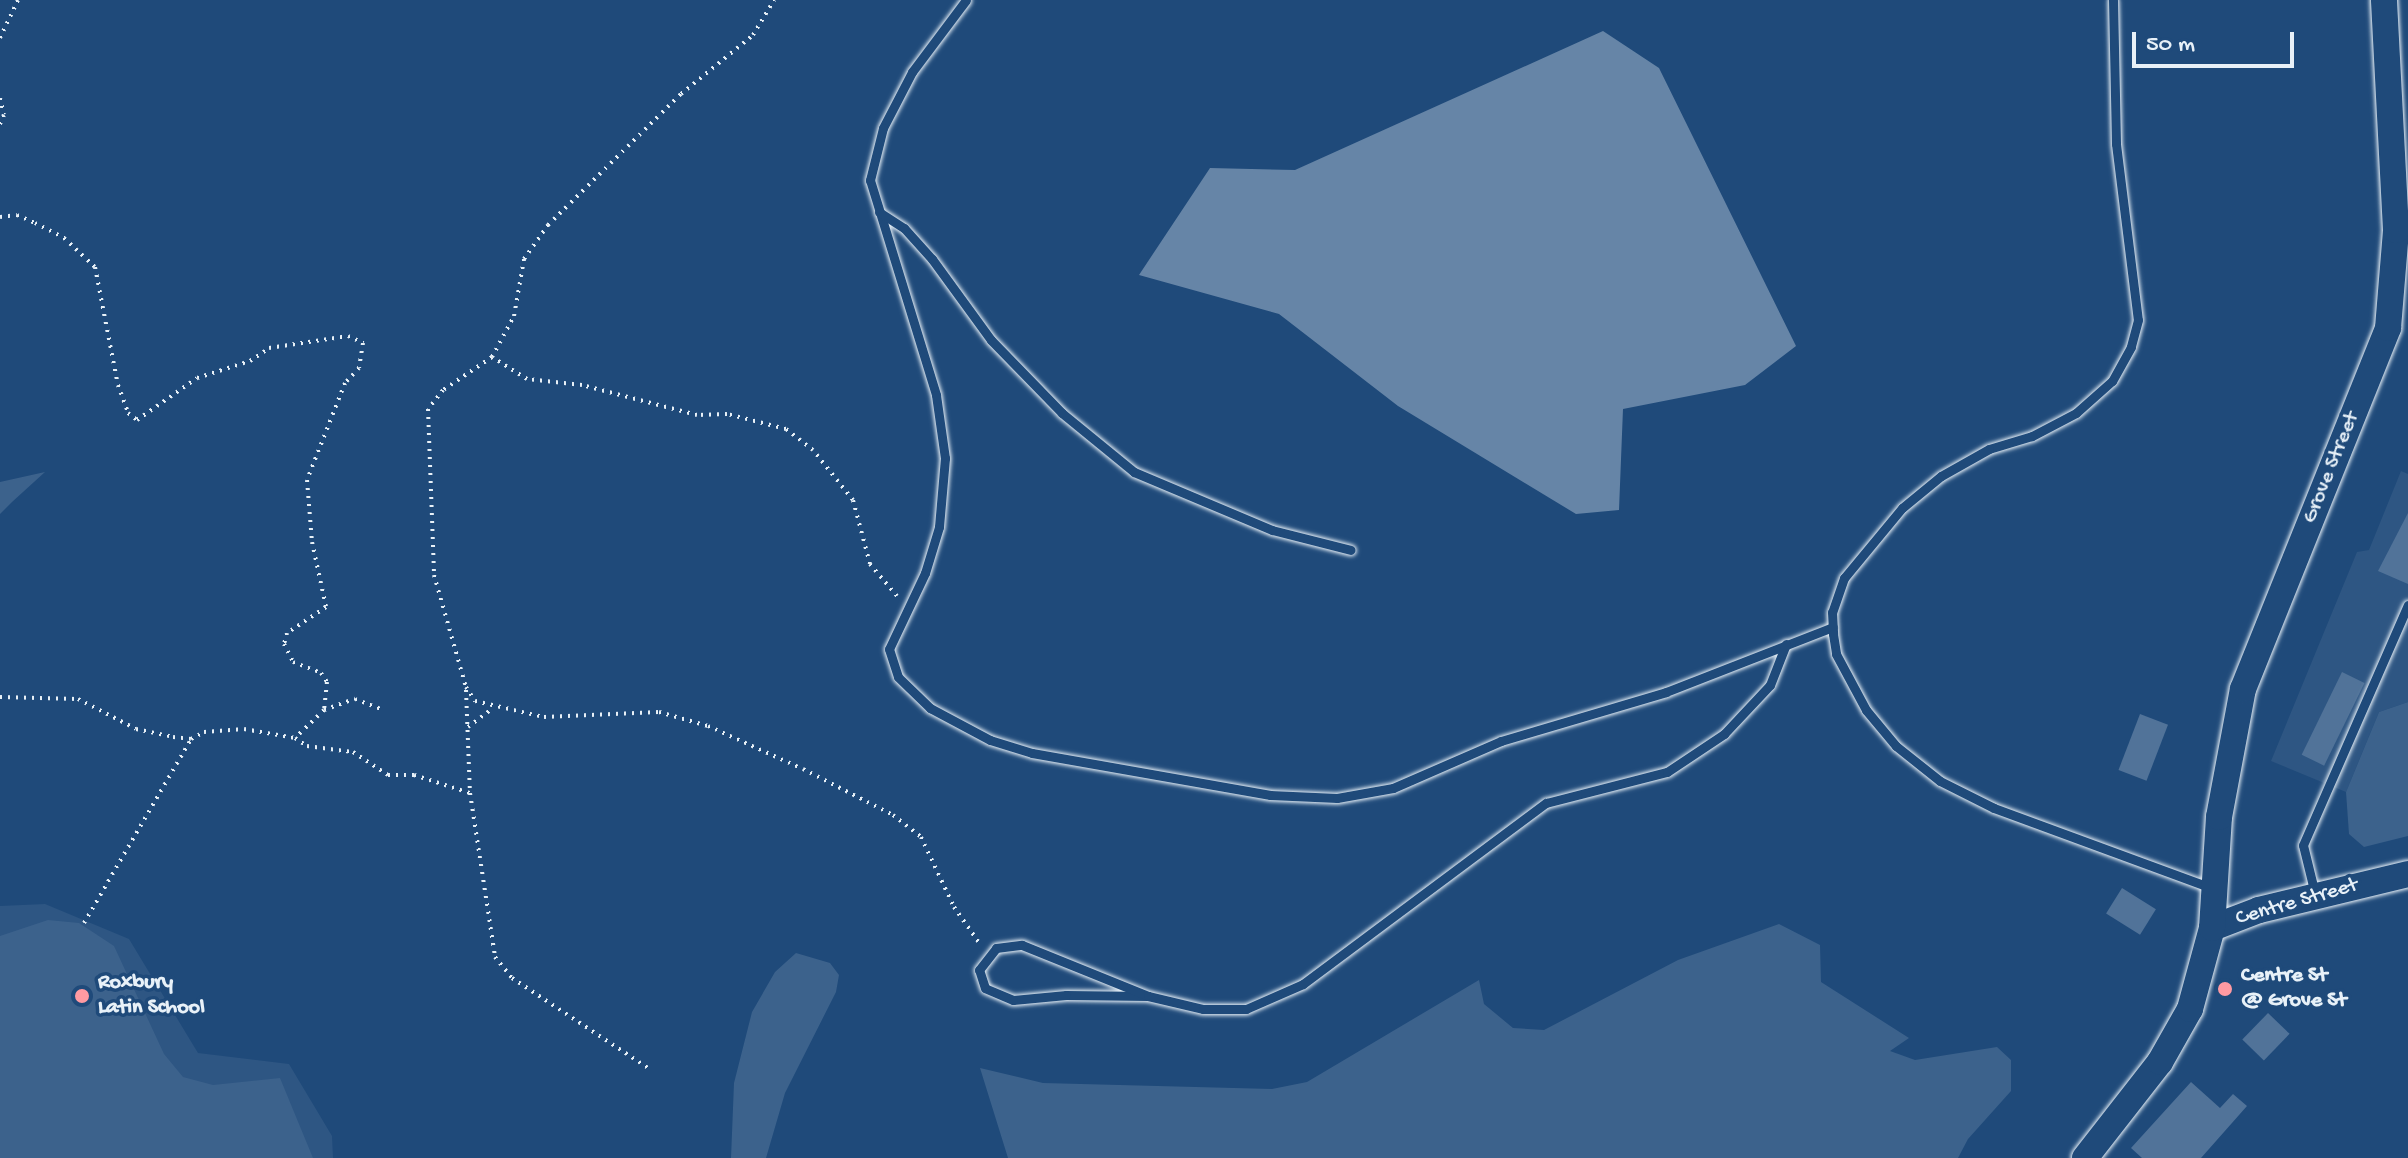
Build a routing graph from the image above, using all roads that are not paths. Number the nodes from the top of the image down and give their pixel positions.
1 (966, 0) edge
2 (2113, 0) edge
3 (2384, 0) edge
4 (879, 212) junction
5 (1351, 550) dead end
6 (2408, 605) edge
7 (1833, 627) junction
8 (1786, 644) junction
9 (2408, 874) edge
10 (2211, 888) junction
11 (2315, 896) junction
12 (2212, 928) junction
13 (1148, 996) junction
14 (2085, 1158) edge

1 - 4 lane
2 - 7 lane
3 - 10 main road, Grove Street
4 - 5 lane
4 - 8 lane
6 - 11 lane
7 - 8 lane
7 - 10 lane
8 - 13 lane
9 - 11 main road, Centre Street
10 - 12 main road, Grove Street
11 - 12 main road, Centre Street
12 - 14 main road, Centre Street
13 - 13 lane

